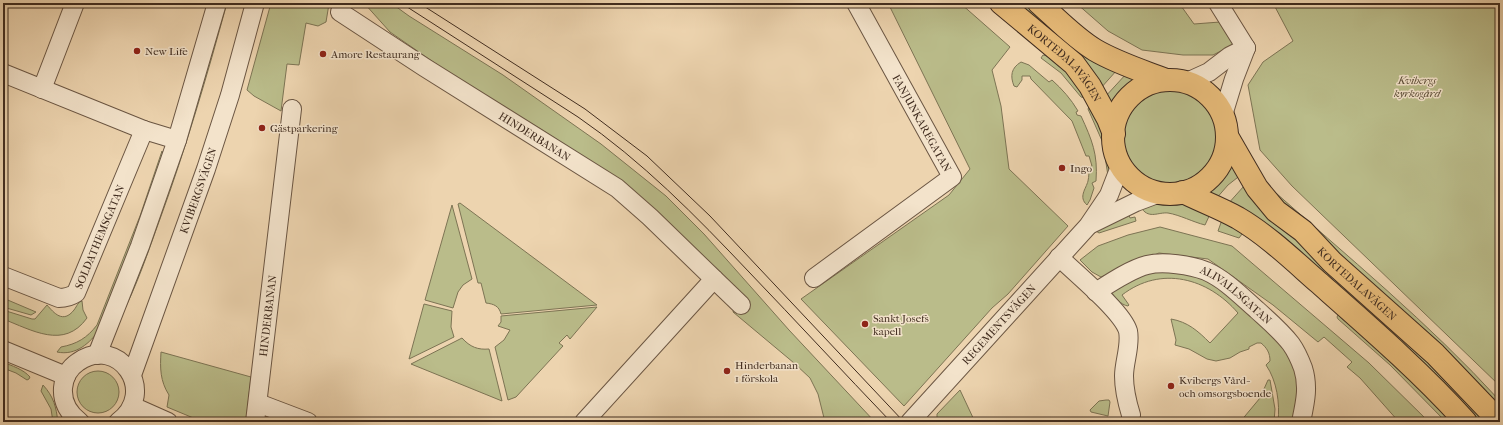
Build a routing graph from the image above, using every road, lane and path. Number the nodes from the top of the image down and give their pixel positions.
1 (75, 3) edge
2 (217, 3) edge
3 (255, 3) edge
4 (856, 3) edge
5 (1000, 3) edge
6 (1039, 3) edge
7 (1218, 3) edge
8 (340, 12) dead end
9 (1246, 48) junction
10 (3, 73) edge
11 (1166, 80) junction
12 (1187, 82) junction
13 (42, 89) junction
14 (292, 109) dead end
15 (1223, 115) junction
16 (144, 130) junction
17 (1114, 134) junction
18 (1227, 136) junction
19 (177, 140) junction
20 (1120, 164) junction
21 (1183, 192) junction
22 (1160, 193) junction
23 (1088, 226) junction
24 (1059, 257) junction
25 (3, 276) edge
26 (814, 278) dead end
27 (714, 279) junction
28 (1096, 292) junction
29 (741, 305) dead end
30 (3, 350) edge
31 (96, 355) junction
32 (132, 375) junction
33 (66, 376) junction
34 (258, 402) junction
35 (132, 406) junction
36 (1131, 415) dead end
37 (80, 422) edge
38 (118, 422) edge
39 (168, 422) edge
40 (255, 422) edge
41 (308, 422) edge
42 (584, 422) edge
43 (910, 422) edge
44 (1301, 422) edge
45 (1466, 422) edge
46 (1500, 422) edge

1 - 13 street
2 - 19 street
3 - 32 street, KVIBERGSVÄGEN
4 - 26 street, FANJUNKAREGATAN
5 - 17 main road, KORTEDALAVÄGEN
6 - 11 main road, KORTEDALAVÄGEN
7 - 9 street
8 - 27 street, HINDERBANAN
9 - 12 street
9 - 15 street
10 - 13 street
11 - 12 main road, KORTEDALAVÄGEN
11 - 17 main road, KORTEDALAVÄGEN
12 - 15 main road, KORTEDALAVÄGEN
13 - 16 street
14 - 34 street, HINDERBANAN
15 - 18 main road, KORTEDALAVÄGEN
16 - 19 street
16 - 25 street, SOLDATHEMSGATAN
17 - 20 main road, KORTEDALAVÄGEN
18 - 21 main road, KORTEDALAVÄGEN
18 - 46 main road, KORTEDALAVÄGEN
19 - 31 street
20 - 22 main road, KORTEDALAVÄGEN
20 - 23 street, REGEMENTSVÄGEN
21 - 22 main road, KORTEDALAVÄGEN
21 - 45 main road, KORTEDALAVÄGEN
22 - 23 street, REGEMENTSVÄGEN
23 - 24 street, REGEMENTSVÄGEN
24 - 28 street
24 - 43 street, REGEMENTSVÄGEN
27 - 29 street, HINDERBANAN
27 - 42 street
28 - 36 street
28 - 44 street, ALIVALLSGATAN
30 - 33 street
31 - 32 street
31 - 33 street
32 - 35 street, KVIBERGSVÄGEN
33 - 37 street
34 - 40 street, HINDERBANAN
34 - 41 street
35 - 38 street
35 - 39 street

